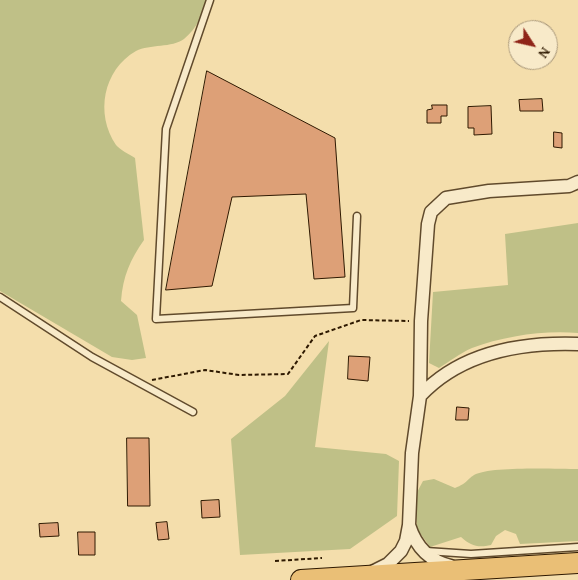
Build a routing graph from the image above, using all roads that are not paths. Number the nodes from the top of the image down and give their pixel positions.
1 (210, 0) edge
2 (578, 182) edge
3 (357, 216) dead end
4 (0, 297) edge
5 (578, 344) edge
6 (420, 396) junction
7 (193, 412) dead end
8 (409, 525) junction
9 (578, 547) edge
10 (422, 551) junction
11 (578, 563) edge
12 (471, 570) junction
13 (362, 576) junction
14 (301, 580) edge

1 - 3 lane
2 - 6 street
4 - 7 lane
5 - 6 street
6 - 8 street
8 - 10 street
8 - 13 street
9 - 10 lane
10 - 12 street
11 - 12 highway
12 - 13 highway
13 - 14 highway

